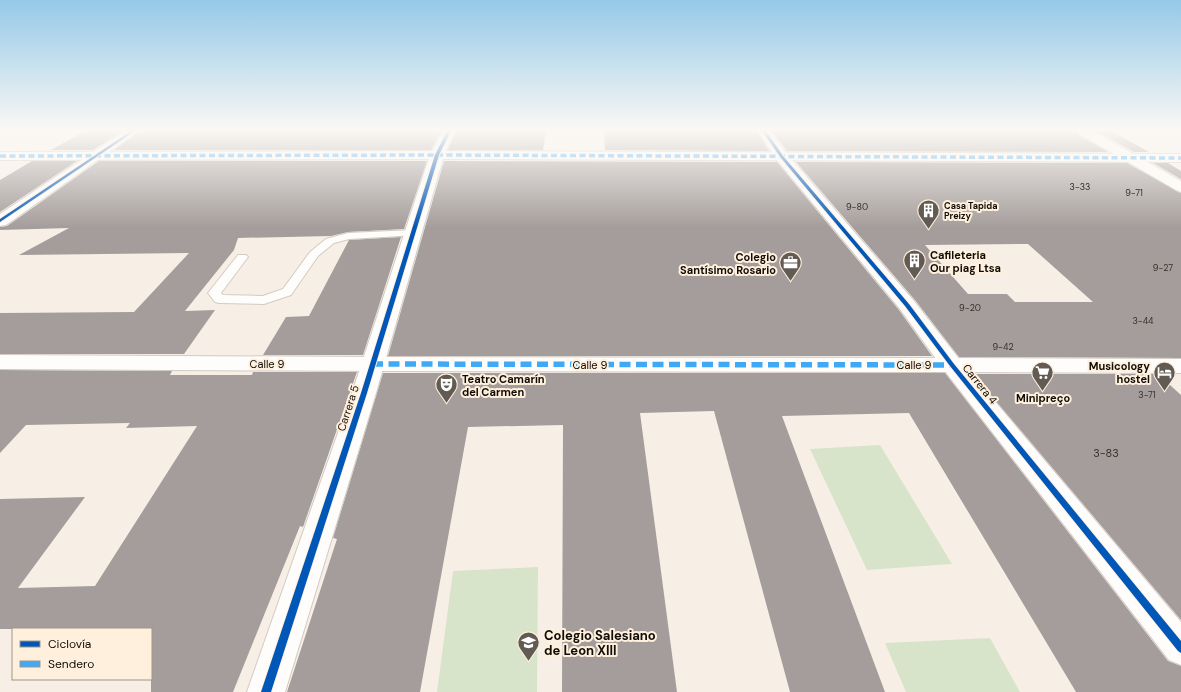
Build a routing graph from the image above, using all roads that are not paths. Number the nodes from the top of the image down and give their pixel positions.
1 (84, 163) edge
2 (434, 163) edge
3 (787, 163) edge
4 (1139, 163) edge
5 (1181, 187) edge
6 (0, 221) edge
7 (412, 233) junction
8 (242, 257) dead end
9 (0, 362) edge
10 (372, 364) junction
11 (952, 365) junction
12 (1181, 366) edge
13 (1181, 648) edge
14 (266, 692) edge

1 - 6 street
2 - 7 street, Carrera 5
3 - 11 street, Carrera 4
4 - 5 street
7 - 8 lane
7 - 10 street, Carrera 5
9 - 10 street, Calle 9
10 - 11 street, Calle 9
10 - 14 street, Carrera 5
11 - 12 street, Calle 9
11 - 13 street, Carrera 4

